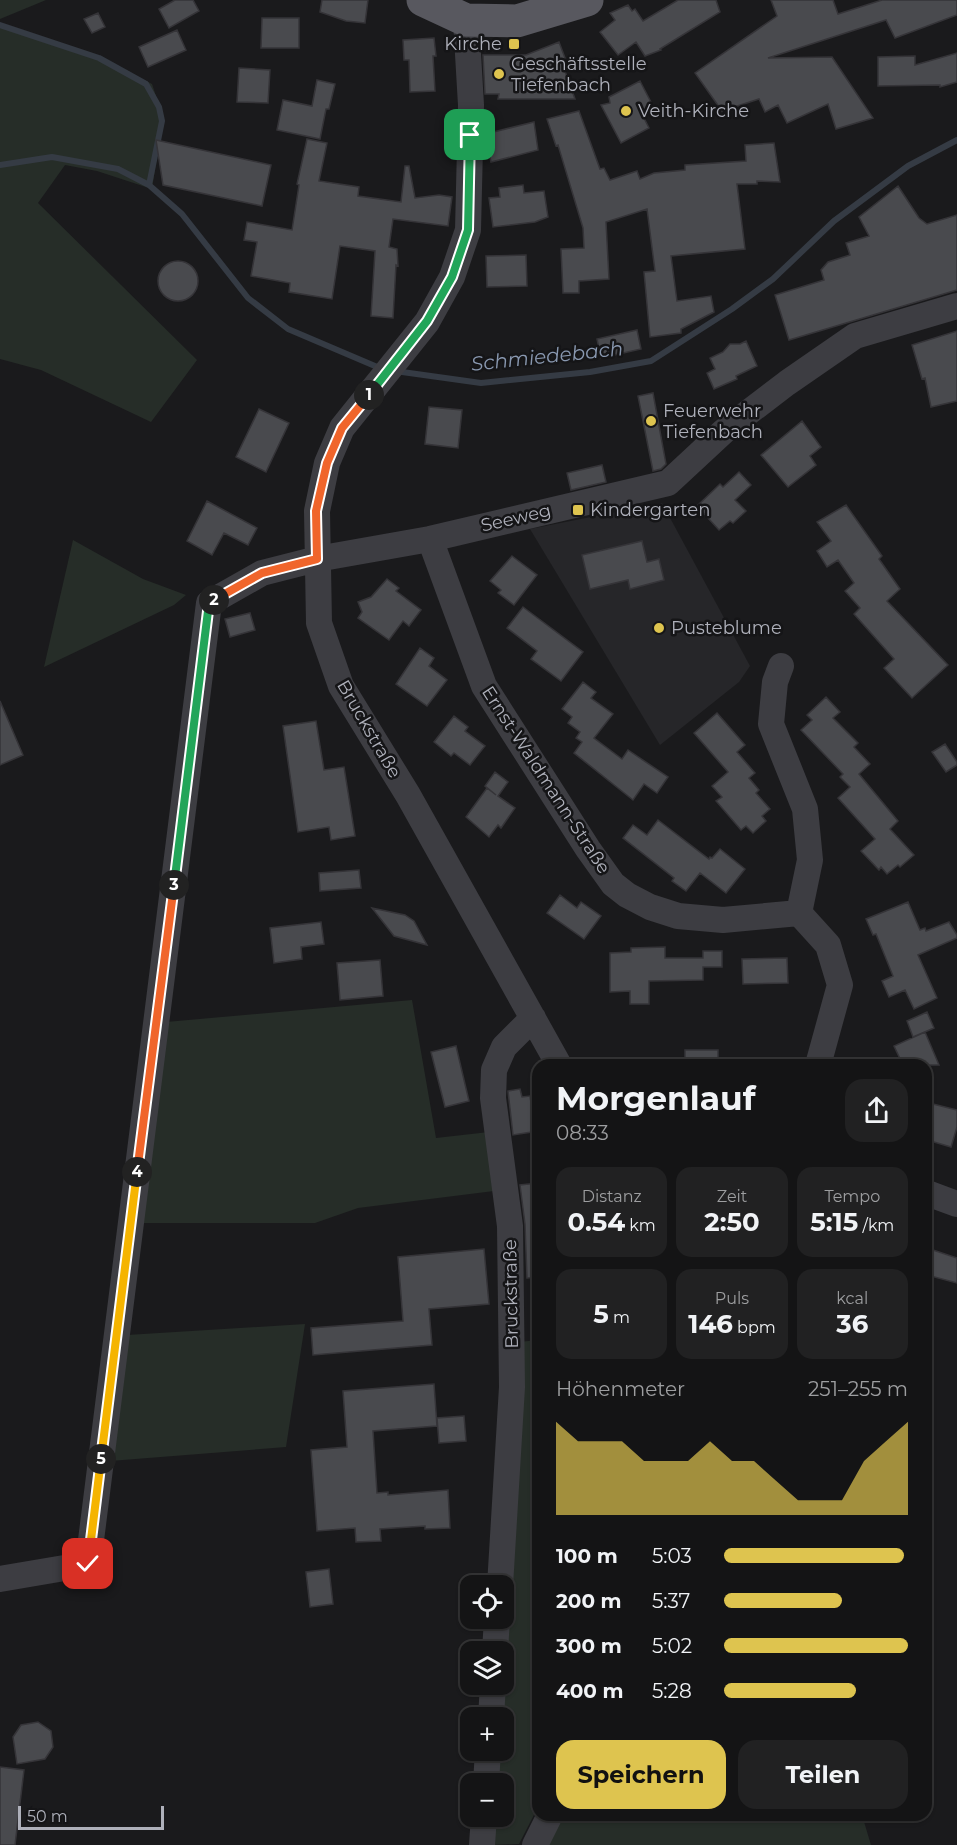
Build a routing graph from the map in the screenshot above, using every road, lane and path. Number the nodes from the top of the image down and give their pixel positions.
1 (423, 0) edge
2 (587, 0) edge
3 (465, 20) junction
4 (957, 306) edge
5 (430, 539) junction
6 (317, 559) junction
7 (781, 666) dead end
8 (800, 913) junction
9 (533, 1018) junction
10 (556, 1059) edge
11 (820, 1059) edge
12 (932, 1195) edge
13 (957, 1204) edge
14 (501, 1575) edge
15 (0, 1579) edge
16 (547, 1821) edge
17 (483, 1827) edge
18 (482, 1845) edge
19 (535, 1845) edge

1 - 3 main road
2 - 3 main road
3 - 6 street, Bruckstraße
4 - 5 street, Seeweg
5 - 6 street, Seeweg
5 - 8 street, Ernst-Waldmann-Straße
6 - 9 street, Bruckstraße
6 - 15 street, Seeweg
7 - 8 street
8 - 11 street
9 - 10 street, Bruckstraße
9 - 14 street, Bruckstraße
12 - 13 street
16 - 19 street
17 - 18 street

